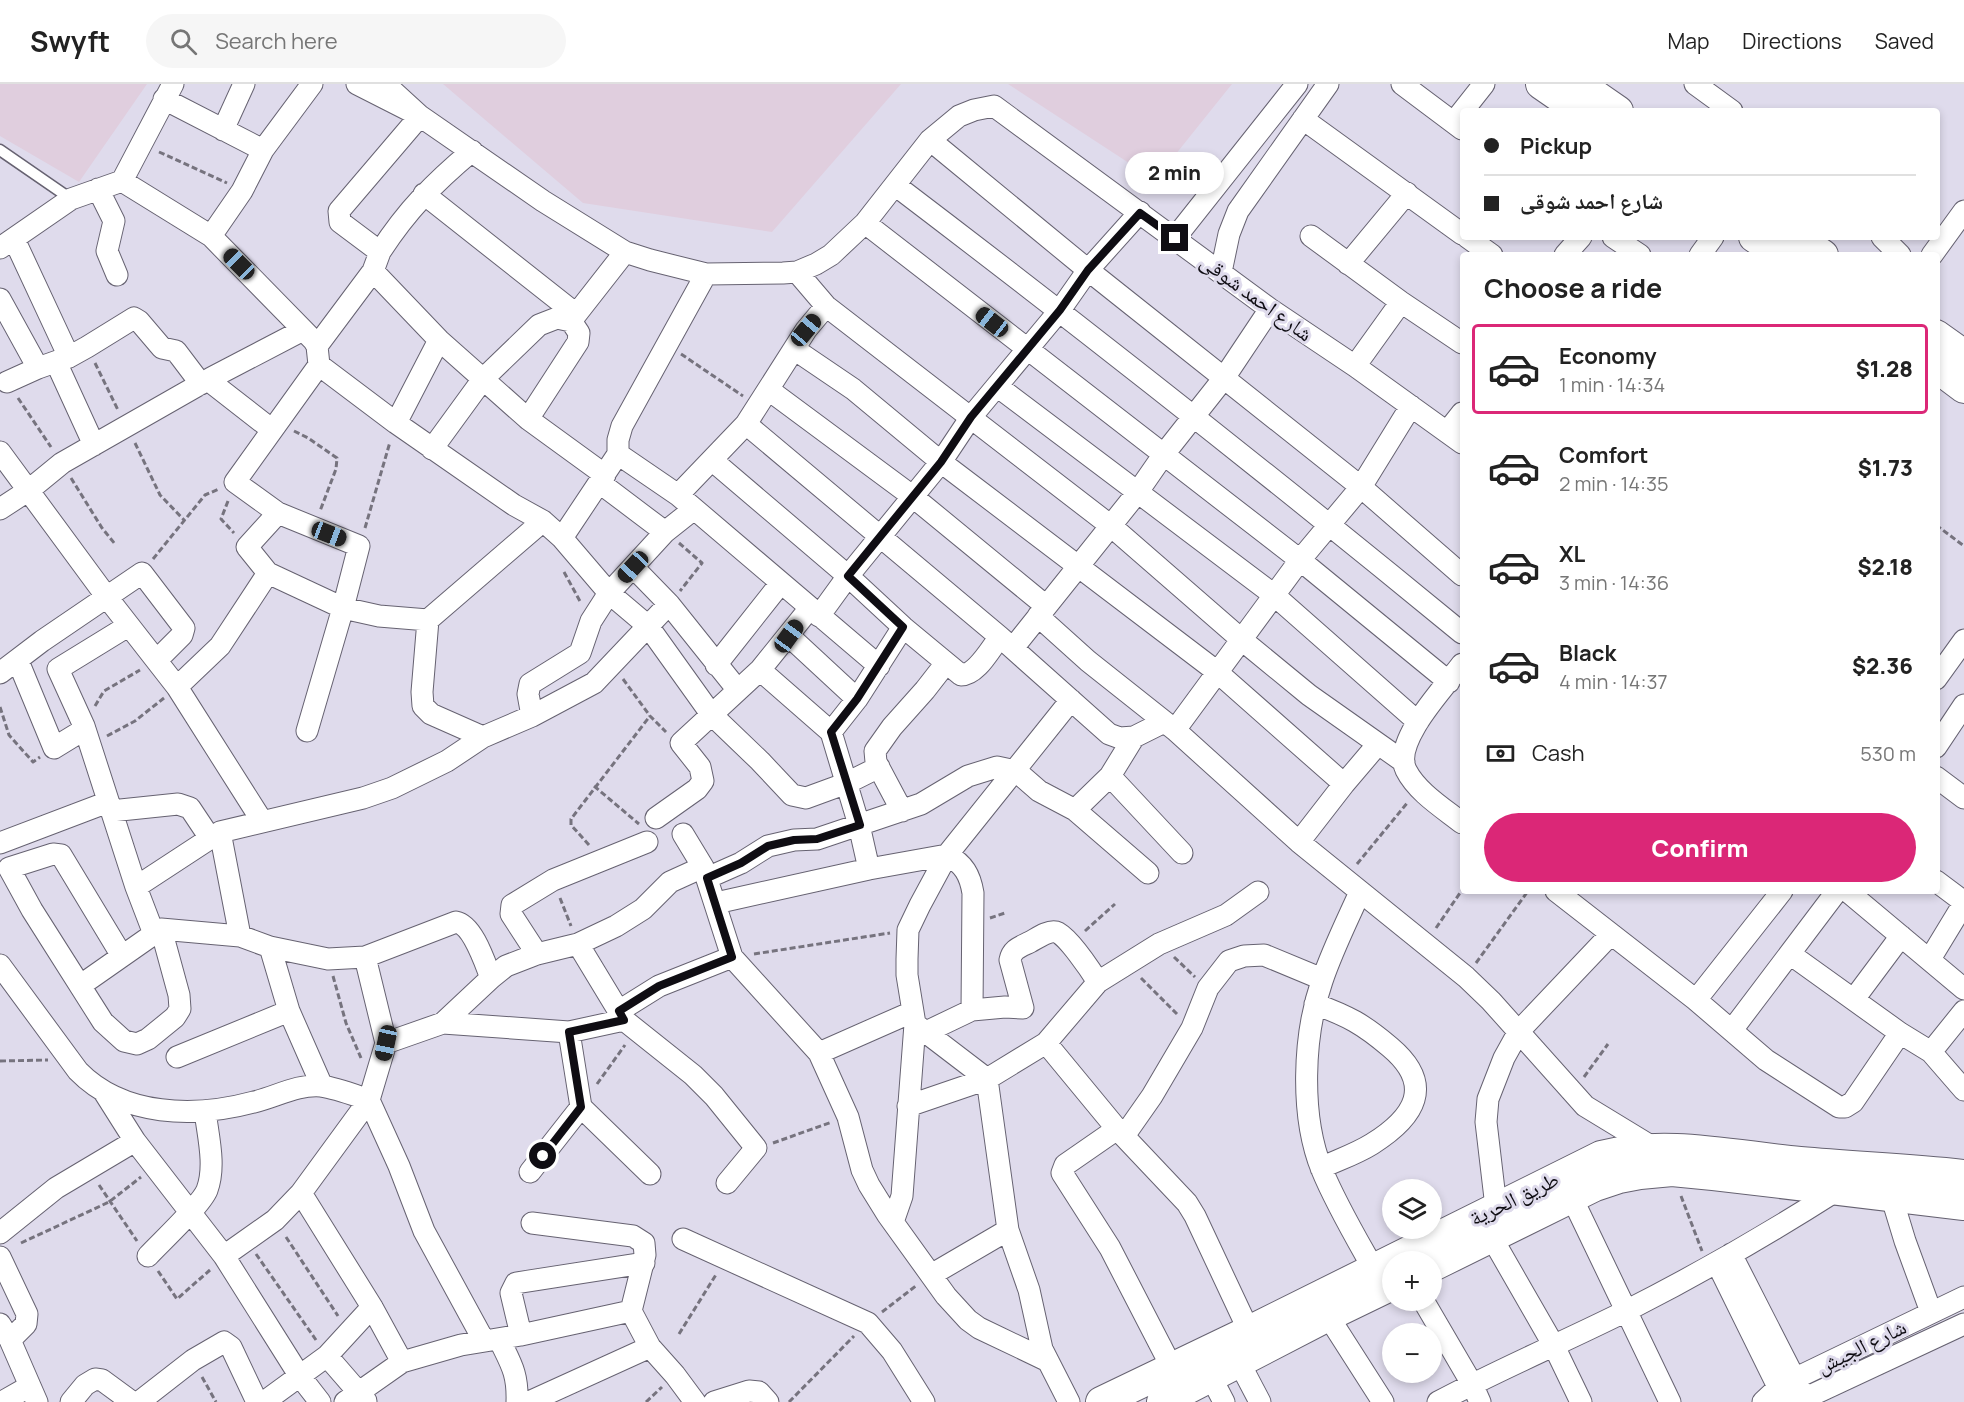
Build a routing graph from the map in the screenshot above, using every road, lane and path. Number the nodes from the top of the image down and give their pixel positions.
1 (244, 84) edge
2 (312, 84) edge
3 (357, 84) edge
4 (385, 84) edge
5 (1297, 84) edge
6 (1328, 84) edge
7 (1402, 84) edge
8 (1484, 84) edge
9 (1541, 84) edge
10 (1579, 84) edge
11 (1695, 84) edge
12 (168, 92) edge
13 (1469, 108) edge
14 (1576, 108) edge
15 (1614, 108) edge
16 (1728, 108) edge
17 (420, 116) junction
18 (1303, 119) junction
19 (1458, 125) edge
20 (223, 130) junction
21 (930, 140) junction
22 (141, 144) junction
23 (0, 150) edge
24 (263, 150) junction
25 (472, 151) junction
26 (122, 181) junction
27 (895, 185) junction
28 (98, 189) junction
29 (242, 190) junction
30 (424, 194) junction
31 (1407, 194) junction
32 (71, 199) junction
33 (1964, 211) edge
34 (1140, 213) junction
35 (865, 223) junction
36 (1460, 233) edge
37 (211, 236) junction
38 (1311, 236) dead end
39 (1175, 238) junction
40 (1471, 240) edge
41 (1578, 240) edge
42 (1618, 240) edge
43 (1758, 240) edge
44 (1885, 240) edge
45 (7, 243) edge
46 (625, 252) junction
47 (1488, 252) edge
48 (1568, 252) edge
49 (1636, 252) edge
50 (1776, 252) edge
51 (1897, 252) edge
52 (1934, 252) edge
53 (377, 262) junction
54 (1348, 264) junction
55 (1088, 270) junction
56 (797, 272) junction
57 (1221, 272) junction
58 (706, 274) junction
59 (117, 275) dead end
60 (0, 299) edge
61 (1401, 302) junction
62 (825, 306) junction
63 (1270, 309) junction
64 (1060, 310) junction
65 (573, 318) junction
66 (1460, 336) edge
67 (439, 340) junction
68 (668, 344) junction
69 (313, 347) junction
70 (1940, 347) edge
71 (794, 349) junction
72 (1028, 350) junction
73 (62, 359) junction
74 (1356, 366) junction
75 (1949, 373) edge
76 (1224, 378) junction
77 (483, 379) junction
78 (7, 382) dead end
79 (204, 382) junction
80 (997, 386) junction
81 (1411, 406) junction
82 (758, 407) junction
83 (1194, 416) junction
84 (971, 417) junction
85 (528, 419) junction
86 (1460, 420) edge
87 (396, 423) junction
88 (126, 426) junction
89 (274, 426) junction
90 (1455, 437) edge
91 (94, 445) junction
92 (432, 449) junction
93 (0, 452) edge
94 (618, 454) junction
95 (1164, 454) junction
96 (713, 461) junction
97 (941, 462) junction
98 (602, 479) junction
99 (235, 482) junction
100 (1361, 487) junction
101 (29, 490) junction
102 (1137, 493) junction
103 (678, 495) junction
104 (912, 496) junction
105 (0, 509) edge
106 (694, 509) junction
107 (278, 513) junction
108 (185, 521) junction
109 (543, 521) junction
110 (1330, 524) junction
111 (1111, 526) junction
112 (314, 528) junction
113 (1940, 528) edge
114 (665, 532) junction
115 (881, 536) junction
116 (562, 538) junction
117 (359, 546) junction
118 (1964, 546) edge
119 (247, 547) junction
120 (1300, 560) junction
121 (1079, 565) junction
122 (633, 567) junction
123 (563, 570) dead end
124 (142, 573) junction
125 (268, 573) junction
126 (1460, 573) edge
127 (848, 576) junction
128 (780, 584) junction
129 (609, 592) junction
130 (1274, 595) junction
131 (106, 596) junction
132 (669, 604) junction
133 (344, 608) junction
134 (1042, 611) junction
135 (815, 612) junction
136 (428, 620) junction
137 (591, 621) junction
138 (128, 626) junction
139 (648, 626) junction
140 (903, 627) junction
141 (1460, 631) edge
142 (789, 636) junction
143 (1242, 640) junction
144 (1964, 640) edge
145 (42, 641) junction
146 (1006, 643) junction
147 (580, 653) junction
148 (157, 660) junction
149 (611, 663) junction
150 (946, 663) junction
151 (716, 665) junction
152 (879, 666) junction
153 (1460, 667) edge
154 (58, 669) junction
155 (5, 670) edge
156 (760, 670) junction
157 (1216, 671) junction
158 (1940, 674) edge
159 (1449, 682) junction
160 (594, 683) junction
161 (177, 687) junction
162 (737, 689) junction
163 (857, 699) junction
164 (1071, 700) junction
165 (1964, 705) edge
166 (0, 707) edge
167 (711, 714) junction
168 (650, 716) junction
169 (532, 717) junction
170 (1418, 722) junction
171 (1170, 726) junction
172 (307, 731) dead end
173 (831, 732) junction
174 (86, 734) junction
175 (483, 737) junction
176 (1134, 737) junction
177 (1940, 741) edge
178 (681, 743) junction
179 (1378, 744) junction
180 (54, 748) junction
181 (1404, 762) junction
182 (879, 767) junction
183 (1016, 771) junction
184 (1110, 776) junction
185 (1940, 780) edge
186 (847, 783) junction
187 (1344, 784) junction
188 (594, 786) junction
189 (1419, 788) junction
190 (1964, 798) edge
191 (109, 806) junction
192 (1076, 810) junction
193 (902, 811) junction
194 (262, 821) junction
195 (1460, 821) edge
196 (860, 825) junction
197 (648, 829) junction
198 (683, 834) dead end
199 (215, 835) junction
200 (0, 843) edge
201 (1299, 843) junction
202 (1182, 853) dead end
203 (947, 855) junction
204 (602, 860) junction
205 (869, 869) junction
206 (4, 870) edge
207 (705, 872) junction
208 (1148, 873) dead end
209 (553, 880) junction
210 (1940, 884) edge
211 (1352, 886) junction
212 (136, 887) junction
213 (1258, 892) dead end
214 (1460, 893) edge
215 (1526, 894) edge
216 (1560, 894) edge
217 (1780, 894) edge
218 (1835, 894) edge
219 (1852, 894) edge
220 (716, 903) junction
221 (1964, 903) edge
222 (1116, 904) dead end
223 (908, 930) junction
224 (158, 931) junction
225 (1611, 934) junction
226 (240, 936) junction
227 (1901, 936) junction
228 (578, 944) junction
229 (1070, 944) junction
230 (1159, 944) junction
231 (1425, 944) junction
232 (270, 947) junction
233 (537, 954) junction
234 (1790, 954) junction
235 (122, 956) junction
236 (365, 957) junction
237 (732, 957) junction
238 (328, 959) junction
239 (1930, 959) junction
240 (1127, 964) junction
241 (0, 965) edge
242 (1466, 977) junction
243 (491, 978) junction
244 (1322, 979) junction
245 (1098, 982) junction
246 (81, 985) junction
247 (1208, 988) junction
248 (1964, 989) edge
249 (1854, 999) junction
250 (1696, 1000) junction
251 (1315, 1004) junction
252 (972, 1010) junction
253 (289, 1011) junction
254 (1964, 1011) edge
255 (626, 1020) junction
256 (443, 1023) junction
257 (917, 1023) junction
258 (1192, 1029) junction
259 (1732, 1030) junction
260 (1519, 1031) junction
261 (569, 1032) junction
262 (1900, 1033) junction
263 (386, 1043) junction
264 (1046, 1043) junction
265 (1608, 1044) dead end
266 (1931, 1052) junction
267 (819, 1053) junction
268 (177, 1057) dead end
269 (68, 1058) junction
270 (0, 1061) edge
271 (987, 1079) junction
272 (322, 1086) junction
273 (1964, 1090) edge
274 (372, 1091) junction
275 (104, 1092) junction
276 (1572, 1092) junction
277 (908, 1106) junction
278 (581, 1107) junction
279 (205, 1111) junction
280 (848, 1117) junction
281 (1120, 1132) junction
282 (135, 1141) junction
283 (756, 1148) junction
284 (1663, 1159) junction
285 (154, 1167) junction
286 (1321, 1168) junction
287 (530, 1172) dead end
288 (650, 1173) dead end
289 (1964, 1175) edge
290 (727, 1183) dead end
291 (1839, 1189) junction
292 (301, 1193) junction
293 (1891, 1195) junction
294 (1572, 1198) junction
295 (109, 1202) junction
296 (1964, 1205) edge
297 (1496, 1207) junction
298 (190, 1211) junction
299 (275, 1220) junction
300 (532, 1222) dead end
301 (893, 1222) junction
302 (1008, 1230) junction
303 (1492, 1238) junction
304 (683, 1239) dead end
305 (246, 1241) junction
306 (4, 1246) edge
307 (1424, 1251) edge
308 (148, 1256) junction
309 (224, 1256) junction
310 (725, 1259) junction
311 (1718, 1261) junction
312 (1442, 1262) edge
313 (644, 1263) junction
314 (931, 1275) junction
315 (1382, 1277) edge
316 (1964, 1297) edge
317 (372, 1307) junction
318 (1627, 1310) junction
319 (631, 1311) junction
320 (1429, 1311) edge
321 (1931, 1312) junction
322 (1328, 1316) junction
323 (1964, 1324) edge
324 (1249, 1331) junction
325 (4, 1332) edge
326 (349, 1333) junction
327 (679, 1334) dead end
328 (521, 1335) junction
329 (492, 1340) junction
330 (1554, 1346) junction
331 (650, 1347) junction
332 (327, 1356) junction
333 (193, 1360) junction
334 (1046, 1360) junction
335 (402, 1362) junction
336 (1239, 1362) junction
337 (1172, 1368) junction
338 (299, 1375) junction
339 (1218, 1390) edge
340 (1476, 1393) edge
341 (33, 1394) edge
342 (1794, 1395) edge
343 (357, 1399) edge
344 (2, 1402) edge
345 (71, 1402) edge
346 (132, 1402) edge
347 (139, 1402) edge
348 (216, 1402) edge
349 (257, 1402) edge
350 (264, 1402) edge
351 (320, 1402) edge
352 (517, 1402) edge
353 (529, 1402) edge
354 (694, 1402) edge
355 (714, 1402) edge
356 (768, 1402) edge
357 (924, 1402) edge
358 (1069, 1402) edge
359 (1101, 1402) edge
360 (1162, 1402) edge
361 (1260, 1402) edge
362 (1383, 1402) edge
363 (1438, 1402) edge
364 (1581, 1402) edge
365 (1670, 1402) edge
366 (1762, 1402) edge

1 - 20 street
2 - 24 street
3 - 17 street
4 - 17 street
5 - 39 street
6 - 18 street
7 - 19 street
8 - 13 street
9 - 14 main road
10 - 15 main road
11 - 16 street
12 - 20 street
12 - 22 street
17 - 25 street
17 - 53 street
18 - 31 street
18 - 57 street
20 - 24 street
21 - 27 street
21 - 34 street, شارع احمد شوقى
21 - 55 street
22 - 26 street
22 - 29 path
23 - 32 lane
24 - 29 street
25 - 30 street
25 - 46 street
26 - 28 street
26 - 37 street
27 - 35 street
27 - 64 street
28 - 32 street
28 - 59 street
29 - 37 street
30 - 53 street
30 - 65 street
31 - 36 street
31 - 54 street
32 - 45 street
33 - 52 street
34 - 39 street, شارع احمد شوقى
34 - 55 street
35 - 56 street
35 - 72 street
37 - 69 street
38 - 54 street
39 - 57 street, شارع احمد شوقى
40 - 47 street
41 - 48 street
42 - 49 street
43 - 50 main road
44 - 51 street
45 - 73 street
46 - 58 street
46 - 65 street
53 - 67 street
53 - 69 street
54 - 61 street
55 - 64 street
55 - 76 street
56 - 58 street
56 - 62 street
57 - 63 street, شارع احمد شوقى
58 - 68 street
60 - 73 street
61 - 66 street
61 - 74 street
62 - 71 street
62 - 84 street
63 - 74 street, شارع احمد شوقى
63 - 76 street
64 - 72 street
64 - 83 street
65 - 77 street
65 - 85 street
67 - 77 street
67 - 87 street
68 - 82 path
68 - 94 street
69 - 79 street
69 - 87 street
69 - 89 street
70 - 75 main road
71 - 82 street
71 - 97 street
72 - 80 street
72 - 95 street
73 - 78 street
73 - 79 street
73 - 88 path
73 - 91 street
74 - 81 street, شارع احمد شوقى
76 - 83 street
76 - 100 street
77 - 85 street
77 - 92 street
79 - 88 street
79 - 89 street
80 - 84 street
80 - 102 street
81 - 90 street, شارع احمد شوقى
81 - 100 street
82 - 96 street
82 - 104 street
82 - 115 street
83 - 95 street
83 - 110 street
84 - 97 street
84 - 111 street
85 - 98 street
86 - 90 street
87 - 92 street
87 - 117 path
88 - 91 street
88 - 108 path
89 - 99 street
89 - 112 path
91 - 101 street
92 - 109 street
93 - 101 street
94 - 98 street
94 - 103 street
95 - 102 street
95 - 120 street
96 - 103 street
96 - 127 street
97 - 104 street
97 - 121 street
98 - 114 street
98 - 116 street
99 - 107 street
99 - 108 path
99 - 119 path
100 - 110 street
100 - 126 street
101 - 105 street
101 - 131 street
102 - 111 street
102 - 130 street
103 - 106 street
104 - 115 street
104 - 134 street
106 - 114 street
106 - 128 street
107 - 112 street
107 - 119 street
108 - 124 path
109 - 116 street
109 - 136 street
110 - 120 street
110 - 141 street
111 - 121 street
111 - 143 street
112 - 117 street
113 - 118 path
114 - 122 street
114 - 132 path
115 - 127 street
115 - 146 street
116 - 129 street
117 - 133 street
119 - 125 street
120 - 130 street
120 - 159 street
121 - 134 street
121 - 157 street
122 - 129 street
122 - 132 street
123 - 137 path
124 - 131 street
124 - 148 street
125 - 133 street
125 - 161 street
127 - 135 street
127 - 140 street
128 - 135 street
128 - 151 street
129 - 137 street
129 - 139 street
130 - 143 street
130 - 170 street
131 - 138 street
131 - 145 street
132 - 139 street
132 - 151 street
133 - 136 street
133 - 172 street
134 - 146 street
134 - 171 street
135 - 142 street
135 - 152 street
136 - 175 street
137 - 147 street
138 - 148 street
138 - 154 street
139 - 149 street
139 - 167 street
140 - 150 street
140 - 152 street
142 - 156 street
142 - 163 street
143 - 157 street
143 - 179 street
144 - 158 street
145 - 154 street
145 - 155 street
146 - 150 street
146 - 164 street
147 - 160 street
147 - 169 street
148 - 161 street
148 - 174 path
149 - 160 street
149 - 168 path
150 - 182 street
151 - 162 street
152 - 163 street
153 - 159 street
154 - 174 street
155 - 180 street
156 - 162 street
156 - 173 street
157 - 171 street
157 - 187 street
159 - 170 street
160 - 169 street
161 - 174 path
161 - 194 street
162 - 167 street
163 - 173 street
164 - 176 street
164 - 183 street
165 - 177 street
166 - 180 path
167 - 178 street
167 - 186 street
168 - 178 path
168 - 188 path
169 - 175 street
170 - 181 street
171 - 176 street
171 - 201 street
173 - 186 street
174 - 180 street
174 - 191 street
175 - 194 street
176 - 184 street
178 - 197 street
179 - 181 street
179 - 187 street
181 - 189 street
182 - 186 street
182 - 193 street
183 - 192 street
183 - 193 street
183 - 203 street
184 - 192 street
184 - 202 street
185 - 190 street
186 - 196 street
187 - 201 street
188 - 197 path
188 - 204 path
189 - 195 street
189 - 211 path
191 - 199 street
191 - 200 street
191 - 212 street
192 - 208 street
193 - 196 street
194 - 199 street
196 - 205 street
196 - 207 street
197 - 204 street
198 - 207 street
199 - 212 street
199 - 226 street
201 - 211 street
203 - 205 street
203 - 223 street
203 - 252 street
204 - 209 street
205 - 220 street
206 - 235 street
206 - 246 street
207 - 220 street
207 - 228 street
209 - 228 path
209 - 233 street
210 - 221 street
211 - 231 street
211 - 244 street
212 - 224 street
213 - 230 street
214 - 231 path
215 - 242 path
216 - 225 street
217 - 250 street
218 - 234 street
219 - 227 street
220 - 237 street
221 - 239 street
222 - 229 path
223 - 237 path
223 - 257 street
224 - 226 street
224 - 235 street
224 - 246 street
225 - 250 street
225 - 260 street
226 - 232 street
227 - 239 street
227 - 249 street
228 - 233 street
228 - 255 street
229 - 245 street
229 - 252 street
230 - 240 street
230 - 247 path
231 - 242 street
232 - 238 street
232 - 253 street
233 - 243 street
234 - 249 street
234 - 259 street
235 - 246 street
236 - 238 street
236 - 243 street
236 - 263 street
237 - 255 street
237 - 267 street
238 - 274 path
239 - 248 street
240 - 245 street
240 - 258 path
241 - 269 street
242 - 260 street
243 - 256 street
244 - 247 street
244 - 251 street
245 - 264 street
247 - 258 street
249 - 262 street
250 - 259 street
251 - 286 street
251 - 286 street
252 - 257 street
253 - 268 street
253 - 272 street
254 - 266 street
255 - 261 street
255 - 278 path
255 - 283 street
256 - 261 street
256 - 263 street
257 - 267 street
257 - 271 street
257 - 277 street
258 - 281 street
259 - 262 street
260 - 276 street
260 - 297 street
261 - 278 street
262 - 266 street
263 - 274 street
264 - 271 street
264 - 281 street
265 - 276 path
266 - 273 street
267 - 280 street
269 - 270 path
269 - 275 street
271 - 277 street
271 - 302 street
272 - 274 street
272 - 279 street
274 - 292 street
274 - 329 street
275 - 279 street
275 - 282 street
276 - 284 street
277 - 301 street
278 - 287 street
278 - 288 street
279 - 298 street
280 - 283 path
280 - 301 street
281 - 324 street
281 - 337 street
282 - 285 street
282 - 306 street
283 - 290 street
284 - 289 main road, طريق الحرية
284 - 291 main road, طريق الحرية
284 - 294 main road, طريق الحرية
284 - 297 main road, طريق الحرية
284 - 311 path
285 - 295 path
285 - 298 street
286 - 315 street
291 - 293 main road, طريق الحرية
291 - 311 street
292 - 299 street
292 - 317 street
293 - 296 main road, طريق الحرية
293 - 321 street
294 - 303 main road, طريق الحرية
294 - 318 street
295 - 306 path
295 - 308 path
297 - 307 main road, طريق الحرية
298 - 308 street
298 - 309 street
299 - 305 street
299 - 326 path
300 - 313 street
301 - 314 street
302 - 314 street
302 - 334 street
303 - 312 main road, طريق الحرية
303 - 330 street
304 - 310 street
305 - 309 street
305 - 332 path
306 - 325 street
308 - 309 path
309 - 338 street
310 - 327 path
310 - 357 street
311 - 318 street
311 - 342 street
313 - 319 street
313 - 328 street
314 - 334 street
315 - 322 main road, طريق الحرية
315 - 324 main road, طريق الحرية
316 - 321 street, شارع الجيش
317 - 326 street
317 - 335 street
318 - 330 street
318 - 365 street
319 - 328 street
319 - 331 street
320 - 340 street
321 - 342 street, شارع الجيش
322 - 336 main road, طريق الحرية
322 - 362 street
323 - 342 street, شارع الجيش
324 - 337 main road, طريق الحرية
325 - 341 street
326 - 332 street
328 - 329 street
329 - 335 street
329 - 352 street
330 - 340 street
330 - 364 street
331 - 353 street
331 - 354 street
332 - 338 street
332 - 343 street
333 - 347 street
333 - 348 path
333 - 349 street
334 - 358 street
335 - 343 street
336 - 339 main road, طريق الحرية
336 - 361 street
337 - 359 main road, طريق الحرية
338 - 350 street
338 - 351 street
339 - 360 main road, طريق الحرية
340 - 363 street
341 - 344 street
342 - 366 street, شارع الجيش
345 - 346 street
355 - 356 street

